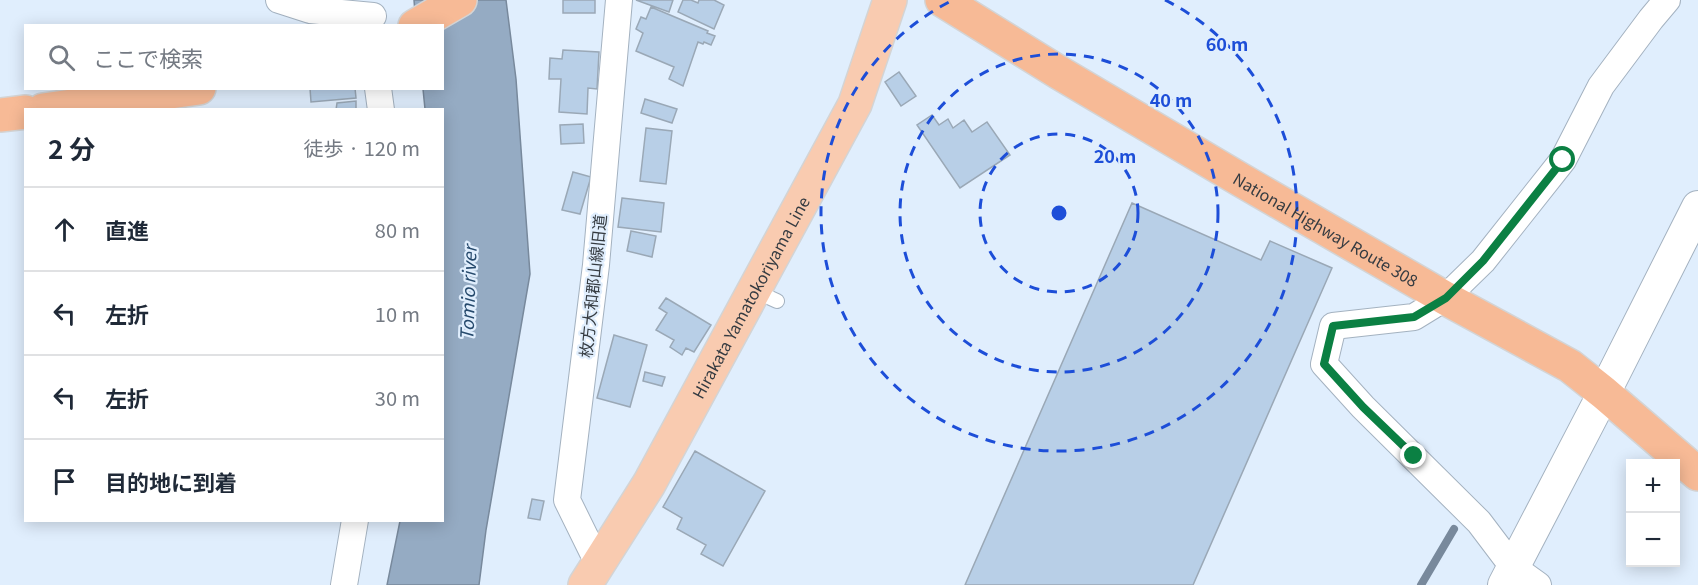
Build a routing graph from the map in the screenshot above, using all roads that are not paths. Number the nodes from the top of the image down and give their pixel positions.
1 (279, 0) edge
2 (460, 0) edge
3 (619, 0) edge
4 (890, 0) edge
5 (942, 0) edge
6 (1667, 0) edge
7 (373, 14) edge
8 (418, 24) edge
9 (185, 90) edge
10 (378, 90) edge
11 (57, 108) edge
12 (381, 108) edge
13 (24, 112) edge
14 (0, 115) edge
15 (1698, 207) edge
16 (1446, 298) junction
17 (1604, 393) junction
18 (1698, 474) edge
19 (355, 522) edge
20 (592, 575) edge
21 (1508, 576) edge
22 (344, 585) edge
23 (1539, 585) edge

1 - 7 street
2 - 8 highway
3 - 20 street, 枚方大和郡山線旧道
4 - 20 main road, Hirakata Yamatokoriyama Line
5 - 16 highway, National Highway Route 308
6 - 16 street
9 - 11 highway
10 - 12 street
13 - 14 highway
15 - 17 street
16 - 17 highway, National Highway Route 308
16 - 21 street
17 - 18 highway, National Highway Route 308
17 - 21 street
19 - 22 street
21 - 23 street

